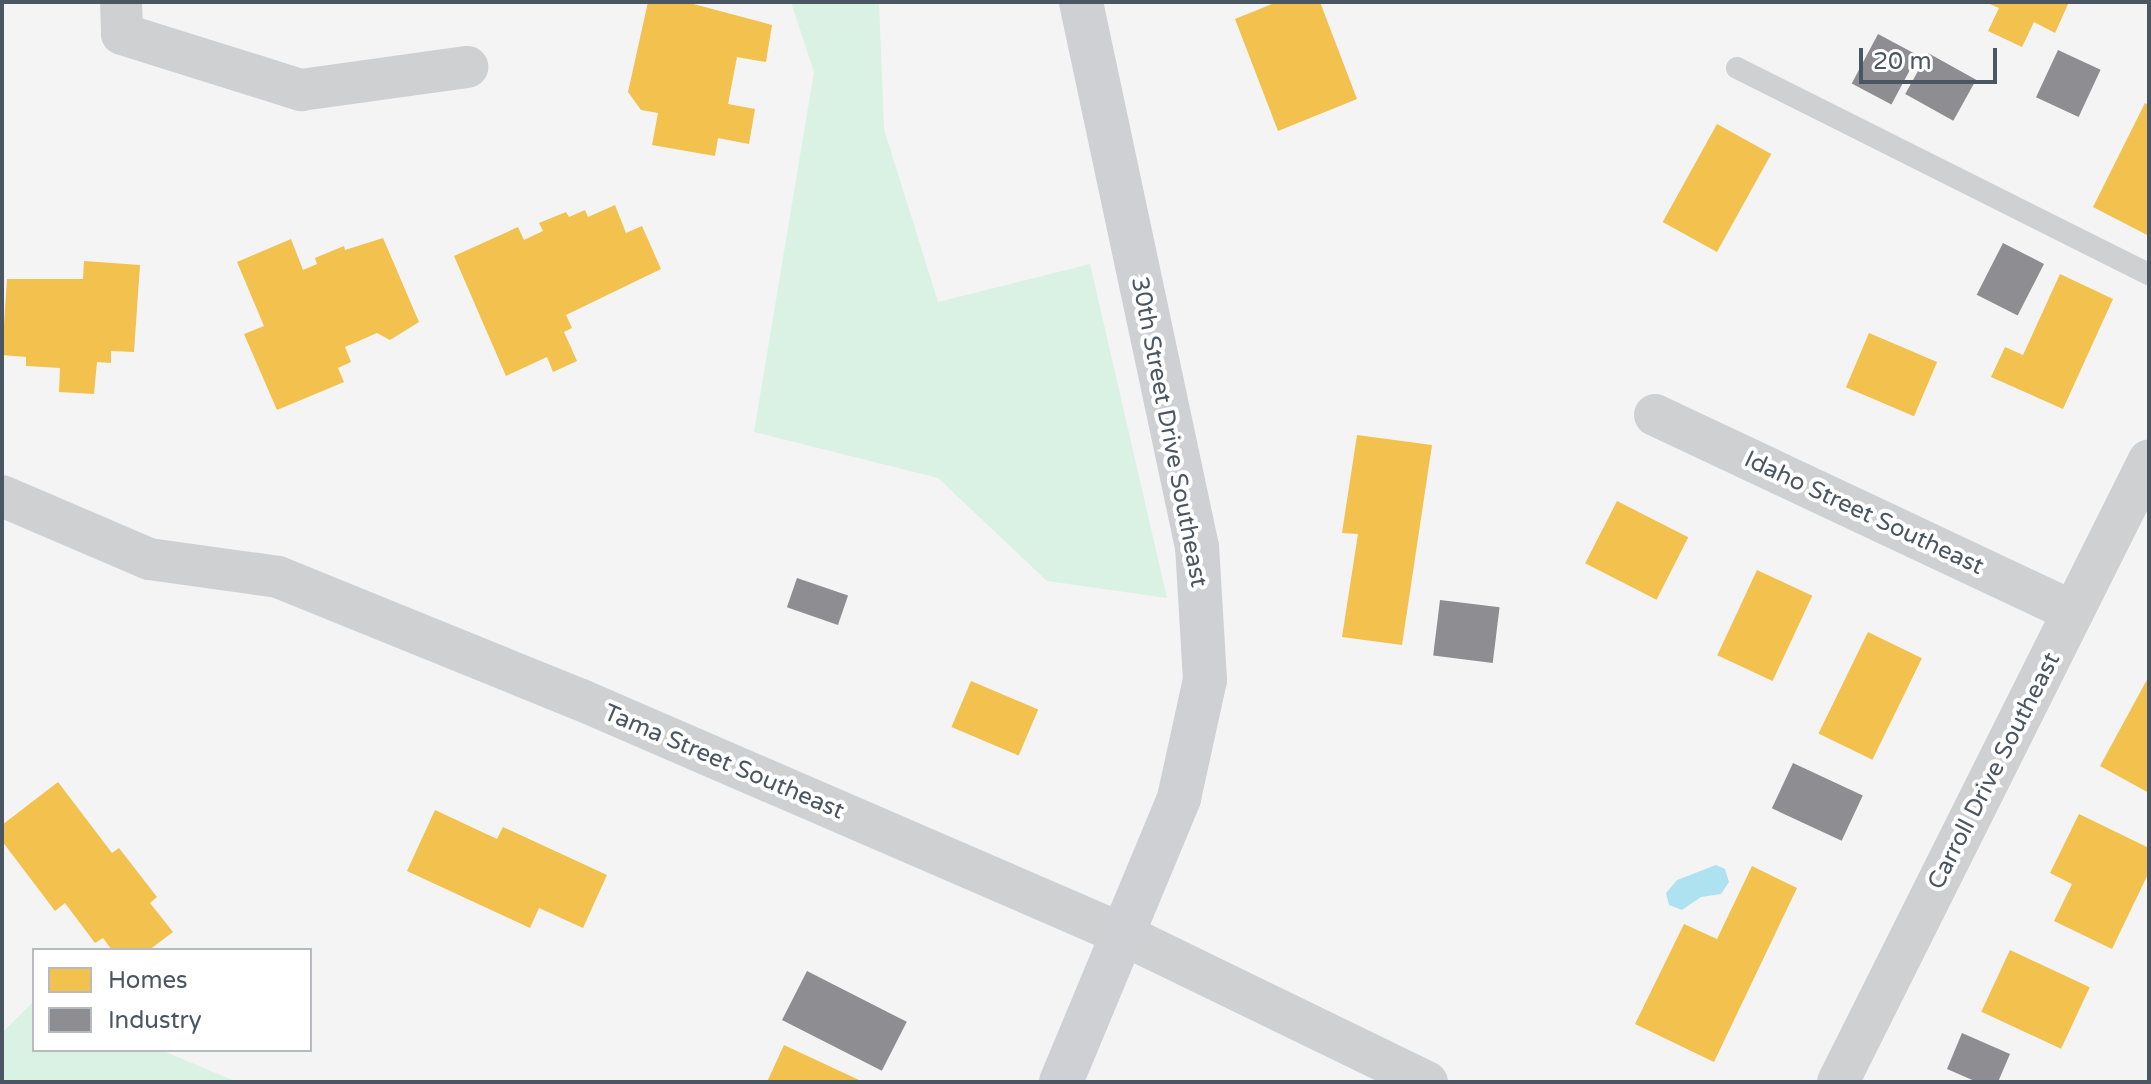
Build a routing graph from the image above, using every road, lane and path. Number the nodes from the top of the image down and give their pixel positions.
1 (1081, 2) edge
2 (121, 18) edge
3 (467, 67) dead end
4 (1737, 68) dead end
5 (2149, 274) edge
6 (1655, 415) dead end
7 (2149, 460) edge
8 (2, 496) edge
9 (2073, 612) junction
10 (1122, 934) junction
11 (1061, 1082) edge
12 (1427, 1082) edge
13 (1838, 1082) edge

1 - 10 main road, 30th Street Drive Southeast
2 - 3 street
4 - 5 lane
6 - 9 street, Idaho Street Southeast
7 - 9 street, Carroll Drive Southeast
8 - 10 street, Tama Street Southeast
9 - 13 street, Carroll Drive Southeast
10 - 11 main road, 30th Street Drive Southeast
10 - 12 street, Tama Street Southeast

